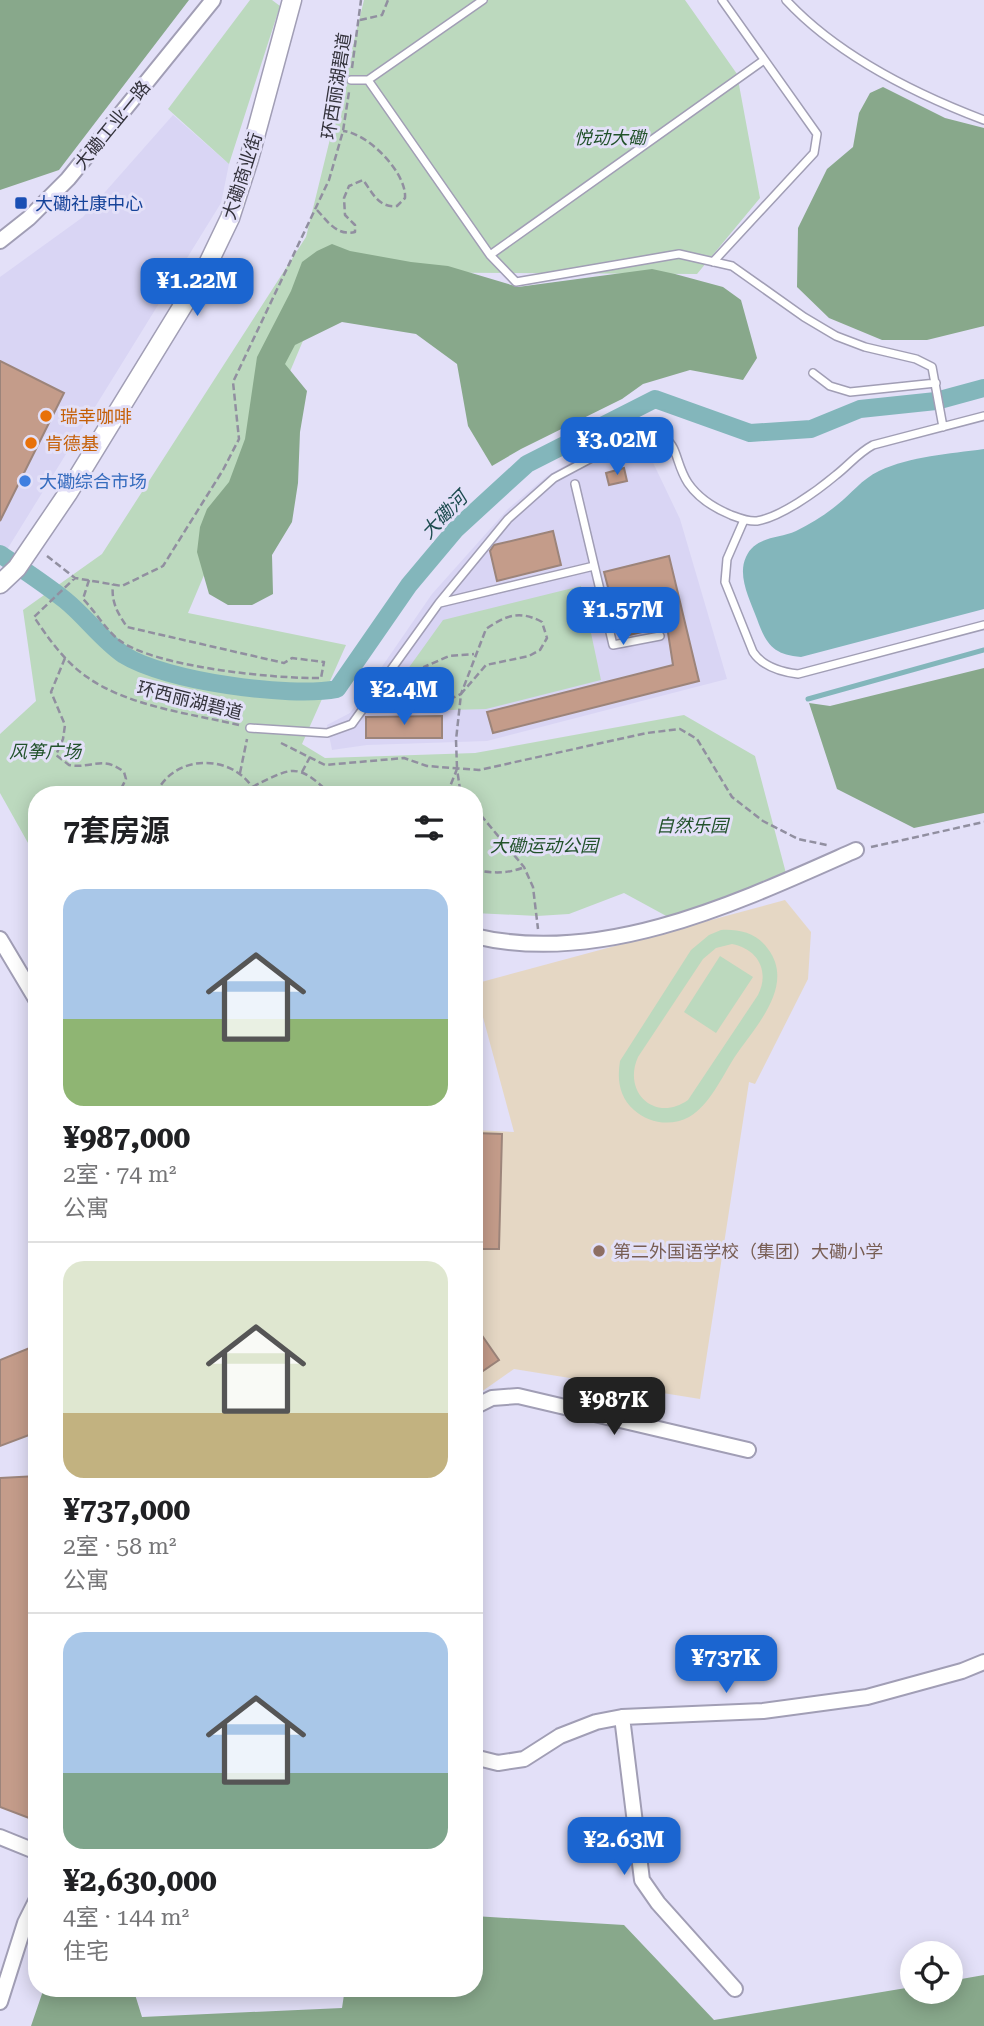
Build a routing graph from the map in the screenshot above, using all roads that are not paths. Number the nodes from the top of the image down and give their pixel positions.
1 (213, 0) edge
2 (292, 0) edge
3 (482, 0) edge
4 (722, 0) edge
5 (786, 0) edge
6 (764, 60) junction
7 (351, 80) road end
8 (368, 80) junction
9 (984, 120) edge
10 (0, 241) edge
11 (490, 255) junction
12 (713, 262) junction
13 (813, 373) dead end
14 (936, 383) junction
15 (984, 416) edge
16 (943, 427) junction
17 (575, 484) dead end
18 (744, 520) junction
19 (594, 566) junction
20 (0, 584) edge
21 (439, 603) junction
22 (984, 625) edge
23 (660, 636) dead end
24 (250, 728) road end
25 (856, 850) road end
26 (483, 938) edge
27 (0, 939) edge
28 (28, 985) edge
29 (483, 1402) edge
30 (748, 1450) dead end
31 (984, 1662) edge
32 (622, 1717) junction
33 (483, 1759) edge
34 (0, 1837) edge
35 (28, 1848) edge
36 (28, 1917) edge
37 (734, 1989) dead end
38 (0, 2002) edge

1 - 10 street, 大磡工业一路
2 - 20 street, 大磡商业街
3 - 8 lane
4 - 6 lane
5 - 9 lane
6 - 11 lane
6 - 12 lane
7 - 8 lane
8 - 11 lane
11 - 12 lane
12 - 14 lane
13 - 14 lane
14 - 16 lane
15 - 16 lane
16 - 18 lane
17 - 19 lane
18 - 21 lane
18 - 22 lane
19 - 21 lane
19 - 23 lane
21 - 24 lane
25 - 26 street
27 - 28 street
29 - 30 street
31 - 32 street
32 - 33 street
32 - 37 street
34 - 35 street
36 - 38 street

